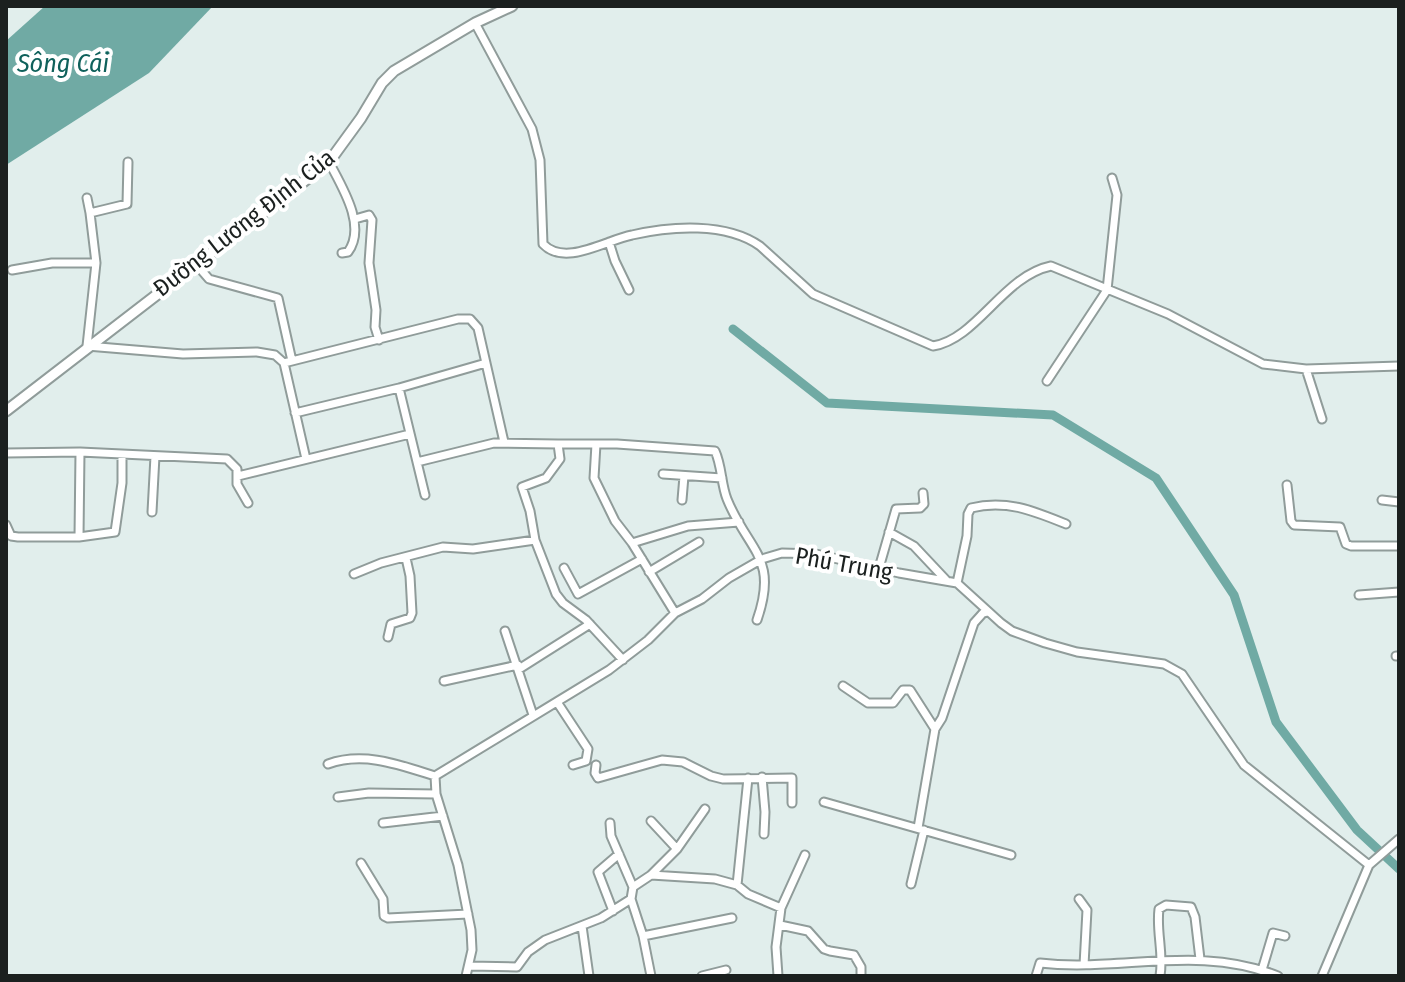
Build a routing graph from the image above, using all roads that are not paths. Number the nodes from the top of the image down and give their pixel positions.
1 (512, 6) edge
2 (475, 23) junction
3 (128, 162) dead end
4 (329, 162) junction
5 (1112, 178) dead end
6 (87, 198) dead end
7 (90, 213) junction
8 (355, 219) junction
9 (609, 242) junction
10 (342, 253) dead end
11 (96, 263) junction
12 (196, 264) junction
13 (12, 270) dead end
14 (629, 290) dead end
15 (1107, 290) junction
16 (379, 340) junction
17 (87, 346) junction
18 (288, 362) junction
19 (486, 363) junction
20 (1399, 366) edge
21 (1306, 369) junction
22 (1047, 381) dead end
23 (399, 388) junction
24 (6, 411) edge
25 (295, 413) junction
26 (1322, 419) dead end
27 (410, 434) junction
28 (504, 442) junction
29 (558, 444) junction
30 (596, 444) junction
31 (80, 452) junction
32 (6, 453) edge
33 (122, 454) junction
34 (155, 456) junction
35 (306, 459) junction
36 (417, 462) junction
37 (663, 474) dead end
38 (238, 476) junction
39 (684, 476) junction
40 (722, 478) junction
41 (1287, 485) dead end
42 (923, 493) dead end
43 (425, 495) dead end
44 (682, 500) dead end
45 (1382, 500) dead end
46 (1399, 502) edge
47 (248, 503) dead end
48 (152, 512) dead end
49 (739, 522) junction
50 (1066, 524) dead end
51 (6, 525) edge
52 (889, 532) junction
53 (79, 537) junction
54 (535, 540) junction
55 (699, 542) dead end
56 (632, 543) junction
57 (1399, 546) edge
58 (406, 558) junction
59 (642, 559) junction
60 (762, 559) junction
61 (564, 568) dead end
62 (879, 568) junction
63 (649, 572) junction
64 (354, 574) dead end
65 (946, 580) junction
66 (957, 583) junction
67 (1399, 592) edge
68 (1359, 595) dead end
69 (987, 612) junction
70 (675, 613) junction
71 (757, 620) dead end
72 (590, 624) junction
73 (505, 631) dead end
74 (388, 637) dead end
75 (623, 660) junction
76 (518, 667) junction
77 (444, 681) dead end
78 (843, 686) dead end
79 (557, 702) junction
80 (533, 715) junction
81 (935, 729) junction
82 (328, 764) dead end
83 (573, 765) dead end
84 (596, 765) dead end
85 (435, 776) junction
86 (762, 777) junction
87 (748, 778) junction
88 (436, 794) junction
89 (338, 797) dead end
90 (824, 802) dead end
91 (792, 803) dead end
92 (705, 809) dead end
93 (443, 816) junction
94 (651, 821) dead end
95 (383, 823) dead end
96 (610, 823) dead end
97 (921, 829) junction
98 (764, 834) dead end
99 (1399, 839) edge
100 (677, 849) junction
101 (619, 854) junction
102 (805, 855) dead end
103 (1011, 855) dead end
104 (361, 863) dead end
105 (1369, 865) junction
106 (651, 875) junction
107 (911, 884) dead end
108 (737, 885) junction
109 (633, 887) junction
110 (631, 899) junction
111 (1079, 899) dead end
112 (781, 908) junction
113 (613, 911) junction
114 (468, 914) junction
115 (732, 918) dead end
116 (780, 925) junction
117 (582, 926) junction
118 (643, 936) junction
119 (1285, 936) dead end
120 (1163, 959) junction
121 (1200, 959) junction
122 (1084, 965) junction
123 (469, 966) junction
124 (1251, 966) junction
125 (726, 970) dead end
126 (1262, 970) junction
127 (466, 976) edge
128 (589, 976) edge
129 (651, 976) edge
130 (702, 976) edge
131 (778, 976) edge
132 (861, 976) edge
133 (1036, 976) edge
134 (1160, 976) edge
135 (1252, 976) edge
136 (1278, 976) edge
137 (1322, 976) edge

1 - 2 street, Đường Lương Định Của
2 - 4 street, Đường Lương Định Của
2 - 9 street
3 - 7 street
4 - 8 street
4 - 12 street, Đường Lương Định Của
5 - 15 street
6 - 7 street
7 - 11 street
8 - 10 street
8 - 16 street
9 - 14 street
9 - 15 street
11 - 13 street
11 - 17 street
12 - 17 street, Đường Lương Định Của
12 - 18 street
15 - 21 street
15 - 22 street
16 - 18 street
16 - 19 street
17 - 18 street
17 - 24 street, Đường Lương Định Của
18 - 25 street
19 - 23 street
19 - 28 street
20 - 21 street
21 - 26 street
23 - 25 street
23 - 27 street
25 - 35 street
27 - 35 street
27 - 36 street
28 - 29 street
28 - 36 street
29 - 30 street
29 - 54 street
30 - 40 street
30 - 56 street
31 - 32 street
31 - 33 street
31 - 53 street
33 - 34 street
33 - 53 street
34 - 38 street
34 - 48 street
35 - 38 street
36 - 43 street
37 - 39 street
38 - 47 street
39 - 40 street
39 - 44 street
40 - 49 street
41 - 57 street
42 - 52 street
45 - 46 street
49 - 56 street
49 - 60 street
50 - 66 street
51 - 53 street
52 - 62 street
52 - 65 street
54 - 58 street
54 - 72 street
55 - 63 street
56 - 59 street
58 - 64 street
58 - 74 street
59 - 61 street
59 - 63 street
60 - 62 street, Phú Trung
60 - 70 street, Phú Trung
60 - 71 street
62 - 65 street, Phú Trung
63 - 70 street
65 - 66 street, Phú Trung
66 - 69 street, Phú Trung
67 - 68 street
69 - 81 street
69 - 105 street, Phú Trung
70 - 75 street, Phú Trung
72 - 75 street
72 - 76 street
73 - 76 street
75 - 79 street, Phú Trung
76 - 77 street
76 - 80 street
78 - 81 street
79 - 80 street, Phú Trung
79 - 83 street
80 - 85 street, Phú Trung
81 - 97 street
82 - 85 street
84 - 87 street
85 - 88 street
86 - 87 street
86 - 91 street
86 - 98 street
87 - 108 street
88 - 89 street
88 - 93 street
90 - 97 street
92 - 100 street
93 - 95 street
93 - 114 street
94 - 100 street
96 - 101 street
97 - 103 street
97 - 107 street
99 - 105 street
100 - 106 street
101 - 109 street
101 - 113 street
102 - 112 street
104 - 114 street
105 - 137 street
106 - 108 street
106 - 109 street
108 - 112 street
109 - 110 street
110 - 113 street
110 - 118 street
111 - 122 street
112 - 116 street
113 - 117 street
114 - 123 street
115 - 118 street
116 - 131 street
116 - 132 street
117 - 123 street
117 - 128 street
118 - 129 street
119 - 126 street
120 - 121 street
120 - 121 street
120 - 122 street
120 - 134 street
121 - 124 street
122 - 133 street
123 - 127 street
124 - 126 street
124 - 135 street
125 - 130 street
126 - 136 street

